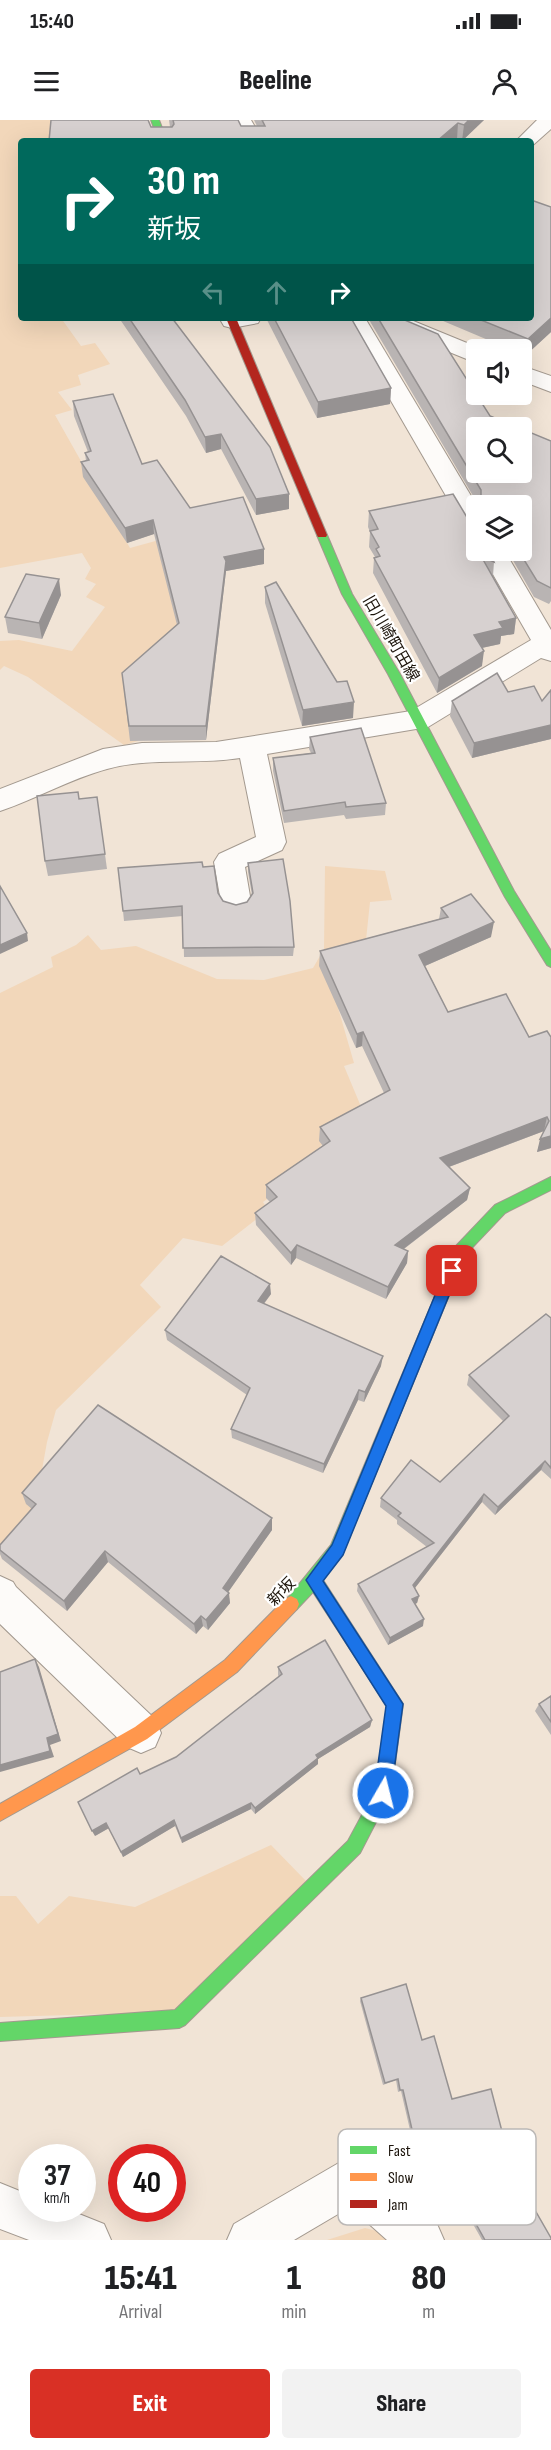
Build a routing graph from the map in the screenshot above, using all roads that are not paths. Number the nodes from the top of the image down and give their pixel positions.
1 (155, 120) edge
2 (241, 120) edge
3 (549, 120) edge
4 (162, 138) edge
5 (251, 138) edge
6 (529, 138) edge
7 (238, 321) edge
8 (356, 321) edge
9 (393, 321) edge
10 (466, 351) edge
11 (532, 377) edge
12 (551, 385) edge
13 (466, 508) edge
14 (498, 561) edge
15 (549, 645) edge
16 (418, 720) junction
17 (251, 747) junction
18 (0, 800) edge
19 (236, 902) edge
20 (551, 962) edge
21 (551, 1183) edge
22 (314, 1580) junction
23 (0, 1595) edge
24 (141, 1733) junction
25 (0, 1813) edge
26 (0, 2032) edge
27 (338, 2189) edge
28 (0, 2206) edge
29 (404, 2225) edge
30 (88, 2240) edge
31 (250, 2240) edge
32 (421, 2240) edge

1 - 4 street
2 - 5 street
3 - 6 street
7 - 16 street, 旧川崎町田線
8 - 13 street
9 - 10 street
11 - 12 street
14 - 15 street
15 - 16 street
16 - 17 street
16 - 20 street, 旧川崎町田線
17 - 18 street
17 - 19 street
21 - 22 street, 新坂
22 - 24 street, 新坂
22 - 26 street
23 - 24 street
24 - 25 street, 新坂
27 - 31 street
28 - 30 street
29 - 32 street

